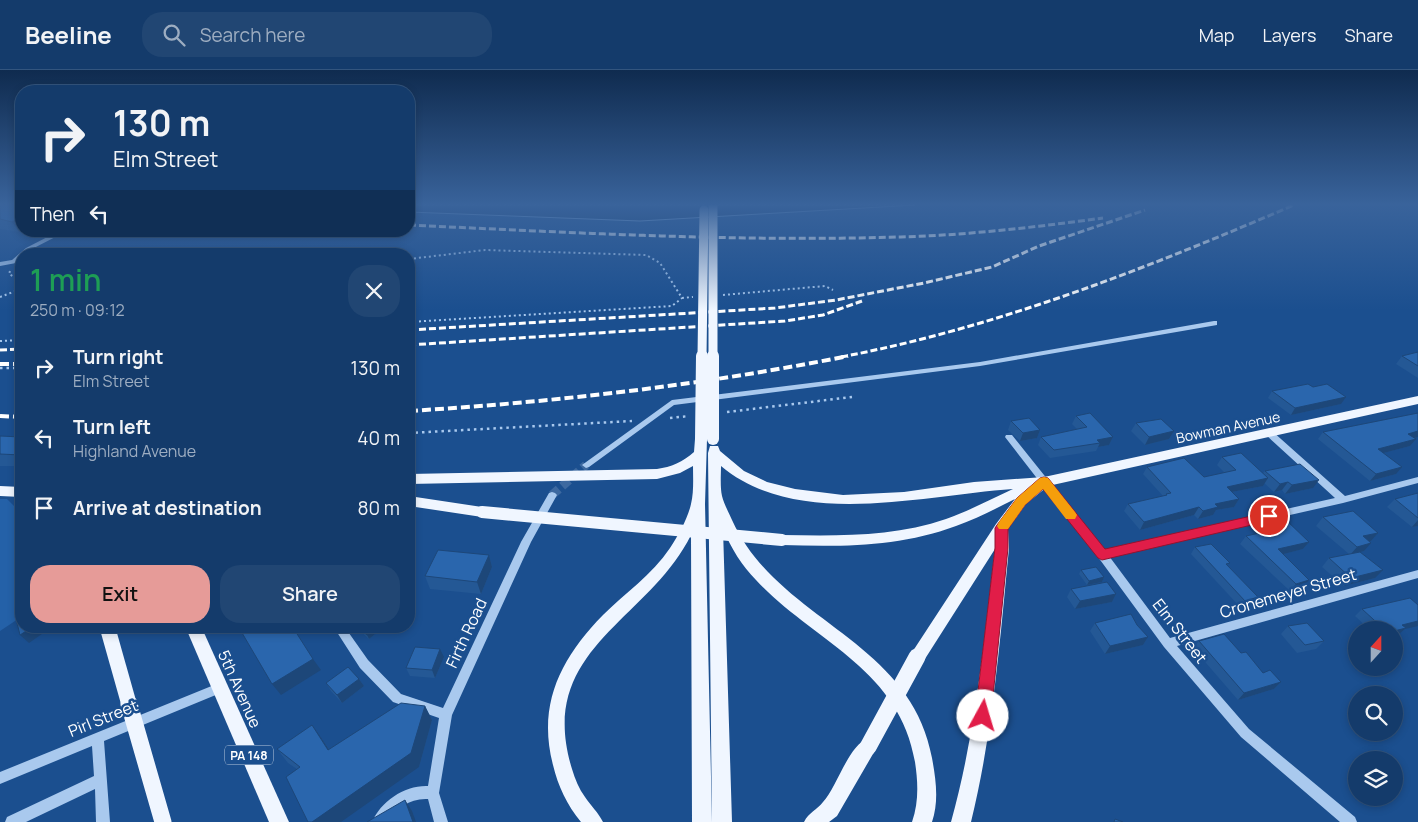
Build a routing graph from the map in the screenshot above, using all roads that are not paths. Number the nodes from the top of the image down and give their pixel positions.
1 (46, 240) edge
2 (704, 240) edge
3 (712, 240) edge
4 (30, 248) edge
5 (15, 261) edge
6 (0, 264) edge
7 (1214, 323) dead end
8 (1418, 400) edge
9 (1269, 434) junction
10 (1008, 437) dead end
11 (707, 446) junction
12 (586, 465) tunnel mouth
13 (415, 479) edge
14 (1418, 480) edge
15 (1044, 482) junction
16 (0, 491) edge
17 (15, 492) edge
18 (552, 495) tunnel mouth
19 (716, 498) junction
20 (1344, 500) junction
21 (415, 502) edge
22 (698, 504) junction
23 (1001, 528) junction
24 (1102, 554) junction
25 (1418, 574) edge
26 (109, 633) edge
27 (195, 633) edge
28 (343, 633) edge
29 (1168, 644) junction
30 (219, 688) junction
31 (446, 715) junction
32 (98, 738) junction
33 (0, 778) edge
34 (101, 779) junction
35 (433, 793) junction
36 (12, 822) edge
37 (103, 822) edge
38 (163, 822) edge
39 (278, 822) edge
40 (379, 822) edge
41 (441, 822) edge
42 (593, 822) edge
43 (702, 822) edge
44 (722, 822) edge
45 (814, 822) edge
46 (922, 822) edge
47 (961, 822) edge
48 (1350, 822) edge

1 - 4 street
2 - 11 main road, bridge
3 - 11 main road, bridge
5 - 6 street
7 - 12 street
8 - 9 main road, Bowman Avenue
9 - 15 main road, Bowman Avenue
9 - 20 street
10 - 15 street, Elm Street
11 - 13 main road
11 - 15 main road
11 - 19 main road
11 - 22 main road
14 - 20 street
15 - 21 main road, bridge
15 - 23 main road
15 - 24 street, Elm Street
16 - 17 main road
18 - 31 street, Firth Road
19 - 44 main road
19 - 46 main road
20 - 24 street
22 - 42 main road
22 - 43 main road
23 - 45 main road, bridge
23 - 47 main road
24 - 29 street, Elm Street
25 - 29 street, Cronemeyer Street
26 - 38 main road, bridge
27 - 30 main road, 5th Avenue / PA 148
28 - 31 street
29 - 48 street, Elm Street
30 - 32 street, Pirl Street
30 - 39 main road, 5th Avenue / PA 148
31 - 35 street, Firth Road
32 - 33 street, Pirl Street
32 - 34 street
34 - 36 street
34 - 37 street
35 - 40 street
35 - 41 street

